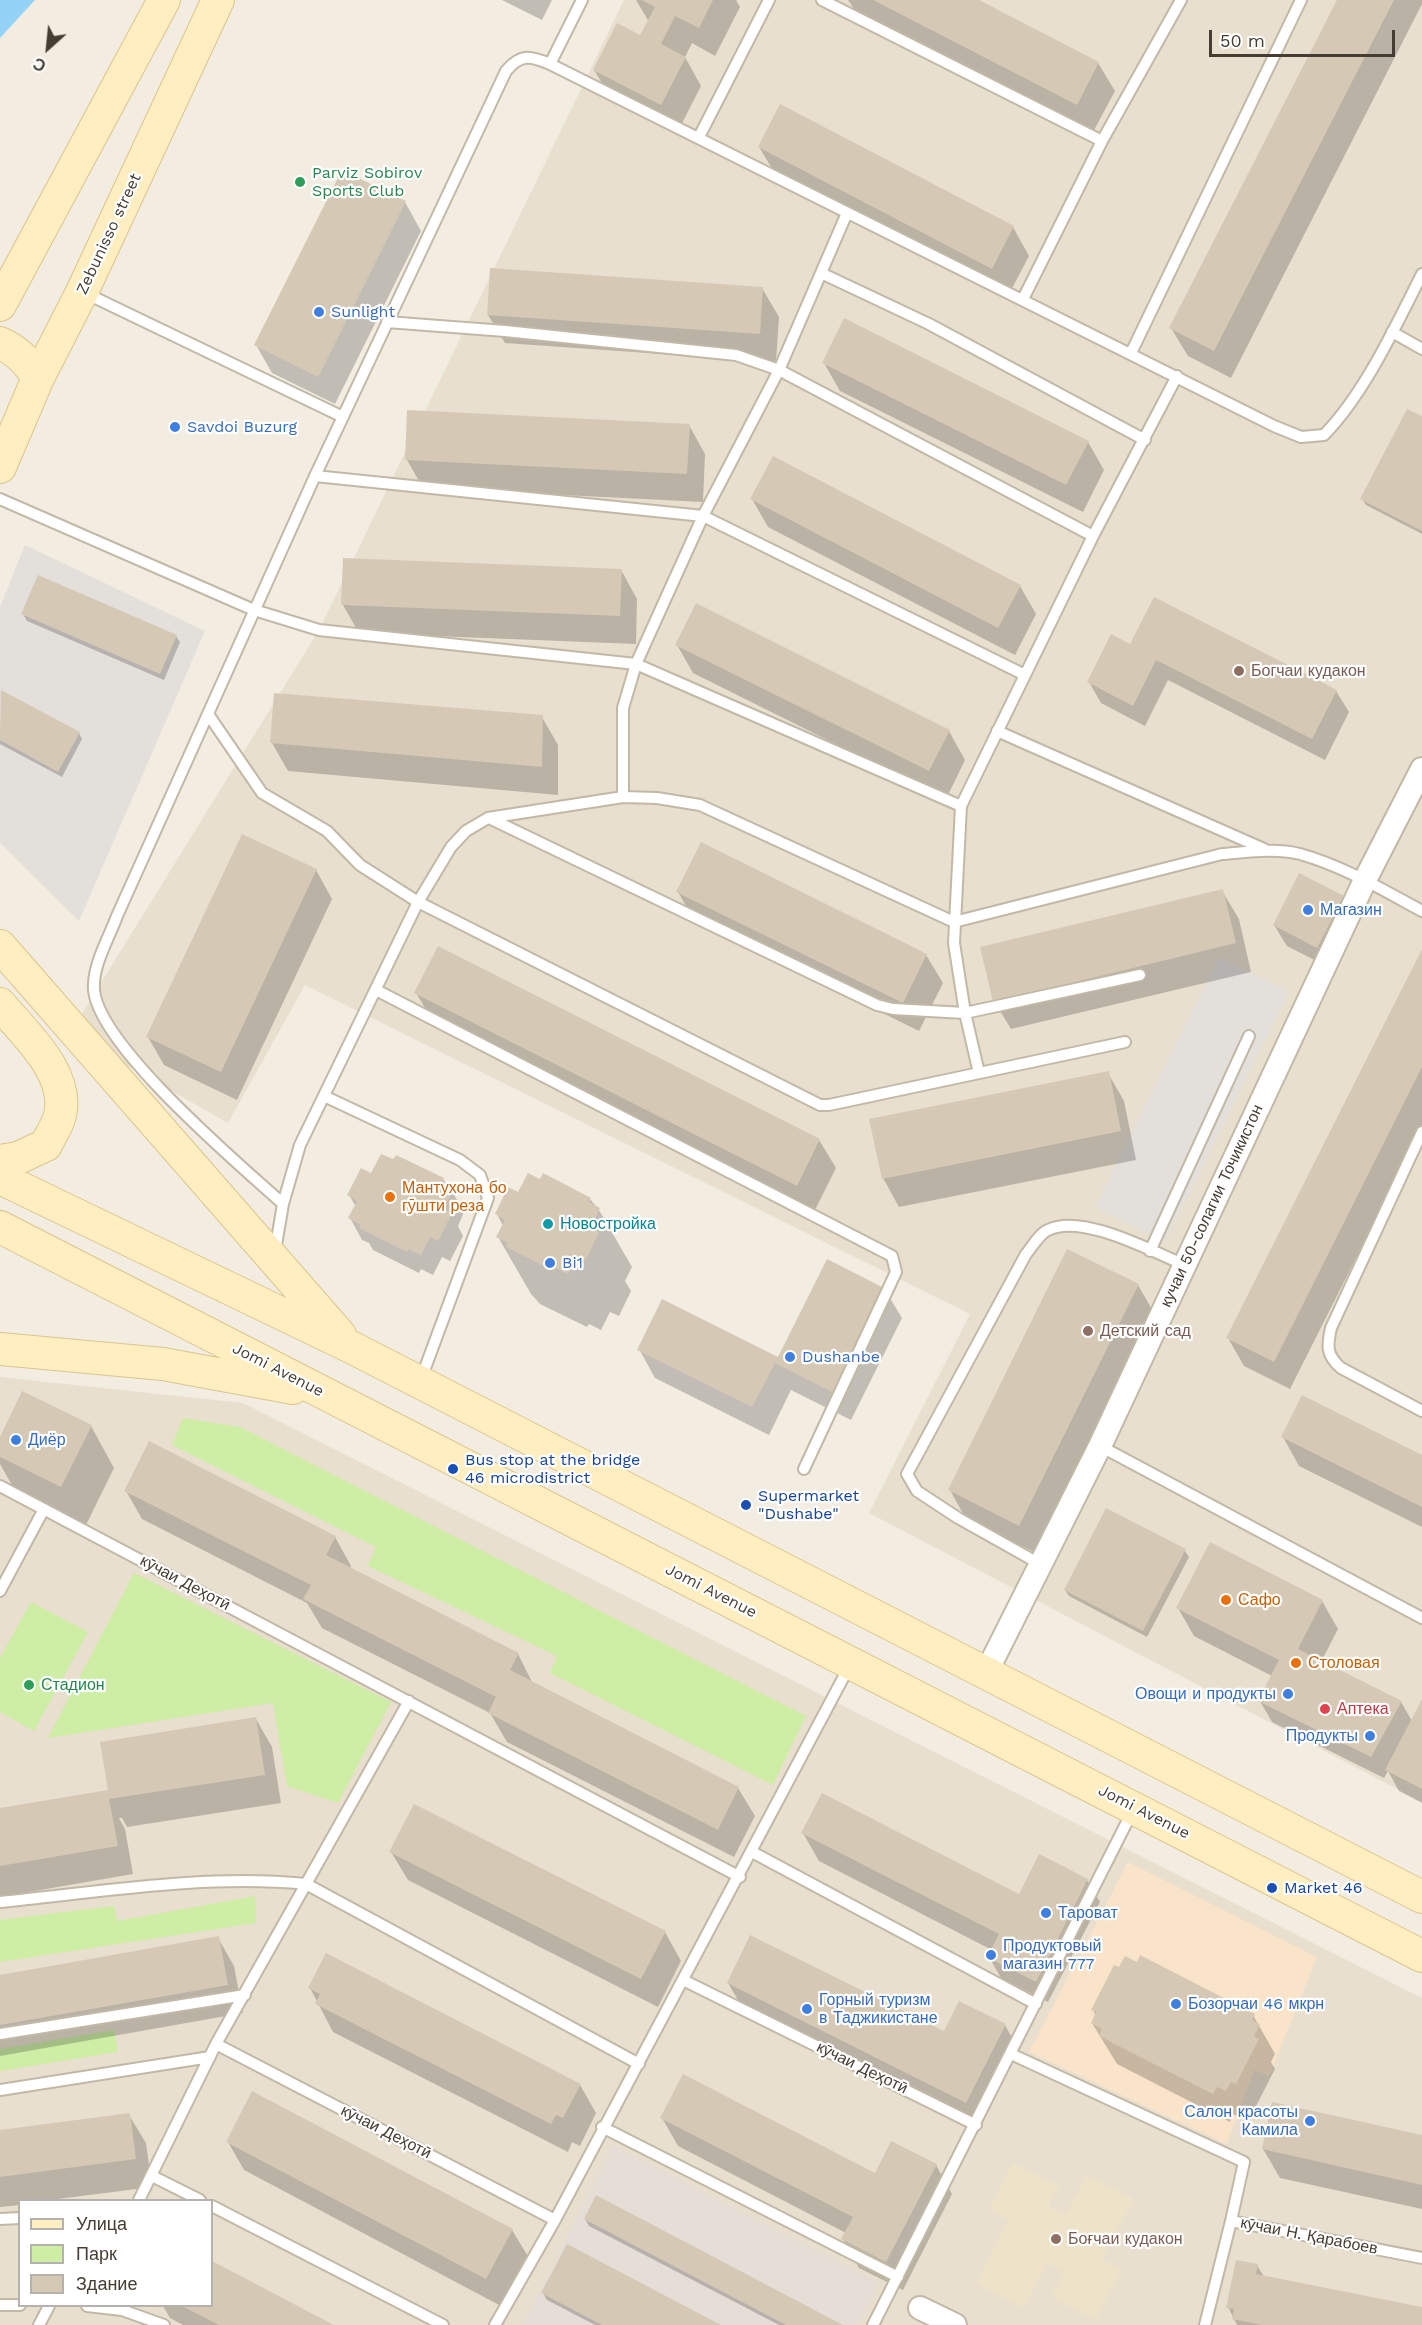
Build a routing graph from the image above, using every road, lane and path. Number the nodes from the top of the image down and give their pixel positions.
1 (164, 0) edge
2 (218, 0) edge
3 (582, 0) edge
4 (769, 0) edge
5 (822, 0) edge
6 (1301, 0) edge
7 (1177, 1) edge
8 (550, 64) junction
9 (699, 137) junction
10 (1102, 141) junction
11 (847, 213) junction
12 (821, 273) junction
13 (1422, 274) edge
14 (82, 292) junction
15 (1023, 299) junction
16 (0, 305) edge
17 (387, 322) junction
18 (1392, 332) junction
19 (0, 343) edge
20 (1422, 349) edge
21 (1131, 353) junction
22 (779, 370) junction
23 (1177, 376) junction
24 (38, 378) junction
25 (343, 417) junction
26 (1145, 440) junction
27 (0, 467) edge
28 (315, 476) junction
29 (0, 499) edge
30 (703, 516) junction
31 (1094, 536) junction
32 (254, 610) junction
33 (636, 664) junction
34 (1024, 675) junction
35 (208, 714) junction
36 (998, 731) junction
37 (1422, 770) edge
38 (623, 797) junction
39 (961, 806) junction
40 (488, 818) junction
41 (1268, 850) junction
42 (1365, 880) junction
43 (418, 902) junction
44 (1422, 911) edge
45 (954, 922) junction
46 (0, 946) edge
47 (1140, 975) dead end
48 (376, 990) junction
49 (0, 1004) edge
50 (965, 1013) junction
51 (1249, 1036) dead end
52 (1125, 1042) dead end
53 (979, 1073) junction
54 (324, 1096) junction
55 (1422, 1132) edge
56 (0, 1161) edge
57 (0, 1178) edge
58 (282, 1204) junction
59 (0, 1227) edge
60 (1150, 1251) junction
61 (274, 1260) junction
62 (1185, 1265) junction
63 (351, 1347) junction
64 (0, 1349) edge
65 (420, 1382) junction
66 (327, 1395) junction
67 (1422, 1411) edge
68 (1100, 1446) junction
69 (804, 1468) dead end
70 (0, 1486) edge
71 (44, 1509) junction
72 (1040, 1564) junction
73 (0, 1591) edge
74 (1422, 1618) edge
75 (851, 1663) junction
76 (986, 1673) junction
77 (409, 1701) junction
78 (1134, 1807) junction
79 (752, 1852) junction
80 (740, 1876) junction
81 (306, 1884) junction
82 (1421, 1897) edge
83 (0, 1902) edge
84 (1409, 1949) edge
85 (683, 1980) junction
86 (245, 1995) junction
87 (1036, 2004) junction
88 (0, 2034) edge
89 (216, 2044) junction
90 (1011, 2054) junction
91 (210, 2057) junction
92 (639, 2064) junction
93 (0, 2090) edge
94 (975, 2125) junction
95 (602, 2127) junction
96 (152, 2176) junction
97 (140, 2199) edge
98 (198, 2199) edge
99 (213, 2207) edge
100 (18, 2218) edge
101 (0, 2219) edge
102 (555, 2220) junction
103 (1231, 2221) junction
104 (1422, 2258) edge
105 (898, 2277) junction
106 (18, 2305) edge
107 (0, 2306) edge
108 (48, 2307) edge
109 (96, 2307) edge
110 (920, 2308) dead end
111 (39, 2325) edge
112 (164, 2325) edge
113 (443, 2325) edge
114 (495, 2325) edge
115 (873, 2325) edge
116 (955, 2325) edge
117 (1205, 2325) edge

1 - 16 main road
2 - 14 main road, Zebunisso street
3 - 8 lane
4 - 9 lane
5 - 10 lane
6 - 21 lane
7 - 10 lane
8 - 9 lane
8 - 17 lane
9 - 11 lane
10 - 15 lane
11 - 12 lane
11 - 15 lane
12 - 22 lane
12 - 26 lane
13 - 18 lane
14 - 24 main road, Zebunisso street
14 - 25 lane
15 - 21 lane
17 - 22 lane
17 - 25 lane
18 - 20 lane
18 - 23 lane
19 - 24 main road
21 - 23 lane
22 - 30 lane
22 - 31 lane
23 - 26 lane
24 - 27 main road, Zebunisso street
25 - 28 lane
26 - 31 lane
28 - 30 lane
28 - 32 lane
29 - 32 lane
30 - 33 lane
30 - 34 lane
31 - 34 lane
32 - 33 lane
32 - 35 lane
33 - 38 lane
33 - 39 lane
34 - 36 lane
35 - 43 lane
35 - 58 lane
36 - 39 lane
36 - 41 lane
37 - 42 street, кучаи 50-солагии Точикистон
38 - 40 lane
38 - 45 lane
39 - 45 lane
40 - 43 lane
40 - 50 lane
41 - 42 lane
41 - 45 lane
42 - 44 lane
42 - 62 street, кучаи 50-солагии Точикистон
43 - 48 lane
43 - 53 lane
45 - 50 lane
46 - 61 main road
47 - 50 lane
48 - 54 lane
48 - 69 lane
49 - 56 main road
50 - 53 lane
51 - 60 lane
52 - 53 lane
54 - 58 lane
54 - 65 lane
55 - 67 lane
57 - 63 main road
58 - 61 lane
59 - 66 main road, Jomi Avenue
60 - 62 lane
60 - 72 lane
61 - 63 main road
62 - 68 street, кучаи 50-солагии Точикистон
63 - 65 main road
64 - 66 main road
65 - 76 main road
66 - 75 main road, Jomi Avenue
68 - 72 street, кучаи 50-солагии Точикистон
68 - 74 lane
70 - 71 lane, кӯчаи Деҳотӣ
71 - 73 lane
71 - 77 lane, кӯчаи Деҳотӣ
72 - 76 street, кучаи 50-солагии Точикистон
75 - 78 main road, Jomi Avenue
75 - 79 lane
76 - 82 main road
77 - 80 lane, кӯчаи Деҳотӣ
77 - 81 lane
78 - 84 main road, Jomi Avenue
78 - 87 lane
79 - 80 lane
79 - 87 lane
80 - 85 lane
81 - 83 lane
81 - 86 lane
81 - 92 lane
82 - 84 main road
85 - 92 lane
85 - 94 lane, кӯчаи Деҳотӣ
86 - 88 lane
86 - 89 lane
87 - 90 lane
89 - 91 lane
89 - 102 lane, кӯчаи Деҳотӣ
90 - 94 lane
90 - 103 lane
91 - 93 lane
91 - 96 lane
92 - 95 lane
94 - 105 lane
95 - 102 lane
95 - 105 lane
96 - 97 lane
96 - 98 lane
99 - 113 lane
100 - 101 lane
102 - 114 lane
103 - 104 lane, кӯчаи Н. Қарабоев
103 - 117 lane, кӯчаи Н. Қарабоев
105 - 115 lane
106 - 107 lane
108 - 111 lane
109 - 112 lane
110 - 116 street

